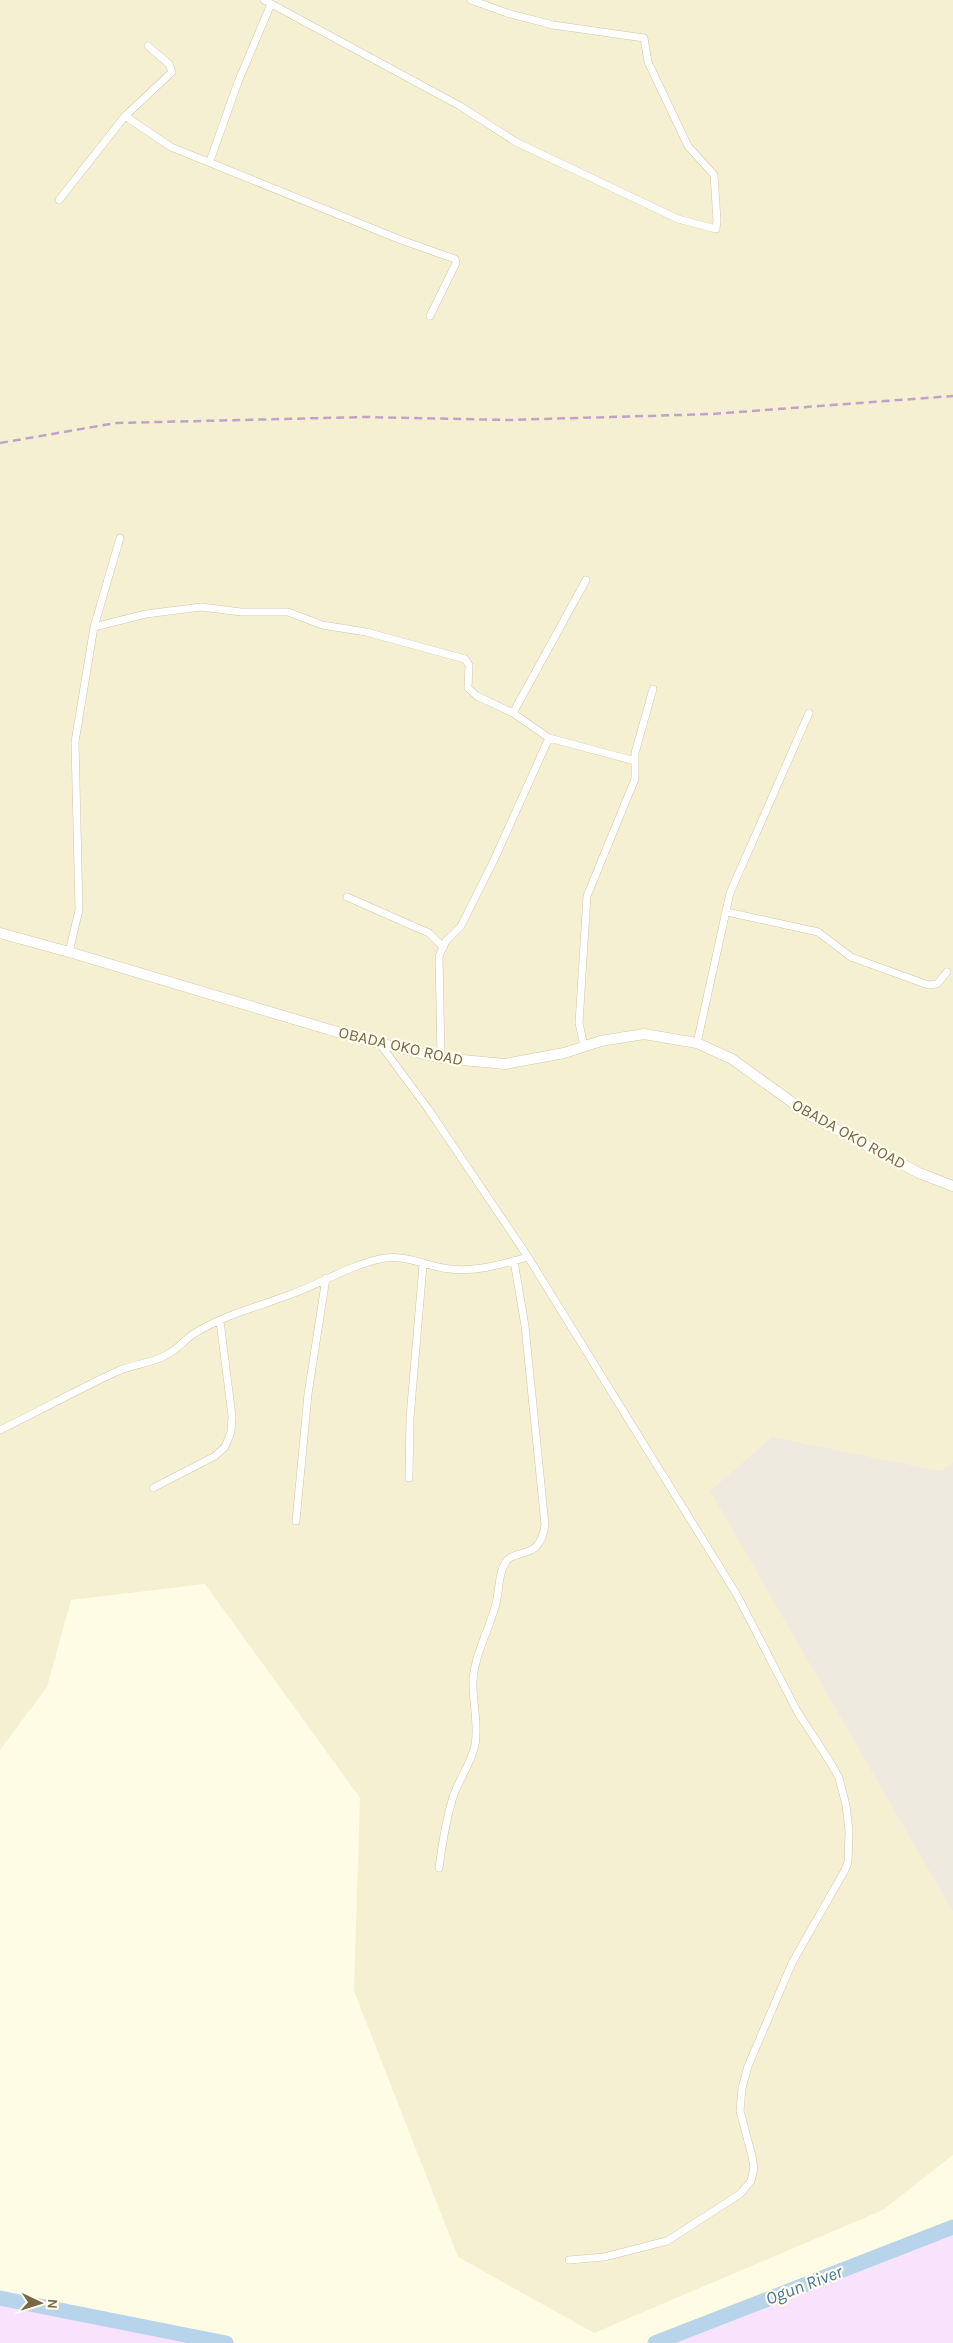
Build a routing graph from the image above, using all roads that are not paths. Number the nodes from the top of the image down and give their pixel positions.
1 (264, 0) edge
2 (471, 0) edge
3 (271, 4) junction
4 (148, 46) dead end
5 (124, 116) junction
6 (210, 161) junction
7 (59, 200) dead end
8 (430, 316) dead end
9 (120, 538) dead end
10 (586, 580) dead end
11 (94, 627) junction
12 (653, 689) dead end
13 (512, 713) junction
14 (809, 713) dead end
15 (550, 738) junction
16 (635, 761) junction
17 (347, 896) dead end
18 (727, 912) junction
19 (0, 933) edge
20 (442, 946) junction
21 (69, 952) junction
22 (947, 972) dead end
23 (380, 1043) junction
24 (697, 1043) junction
25 (584, 1046) junction
26 (441, 1058) junction
27 (953, 1186) edge
28 (528, 1257) junction
29 (514, 1261) junction
30 (424, 1265) junction
31 (326, 1278) junction
32 (220, 1321) junction
33 (0, 1430) edge
34 (409, 1478) dead end
35 (154, 1488) dead end
36 (296, 1521) dead end
37 (439, 1868) dead end
38 (570, 2260) dead end

1 - 3 street
2 - 3 street
3 - 6 street
4 - 5 street
5 - 6 street
5 - 7 street
6 - 8 street
9 - 11 street
10 - 13 street
11 - 13 street
11 - 21 street
12 - 16 street
13 - 15 street
14 - 18 street
15 - 16 street
15 - 20 street
16 - 25 street
17 - 20 street
18 - 22 street
18 - 24 street
19 - 21 main road, OBADA OKO ROAD
20 - 26 street
21 - 23 main road, OBADA OKO ROAD
23 - 26 main road, OBADA OKO ROAD
23 - 28 street
24 - 25 main road, OBADA OKO ROAD
24 - 27 main road, OBADA OKO ROAD
25 - 26 main road, OBADA OKO ROAD
28 - 29 street
28 - 38 street
29 - 30 street
29 - 37 street
30 - 31 street
30 - 34 street
31 - 32 street
31 - 36 street
32 - 33 street
32 - 35 street

